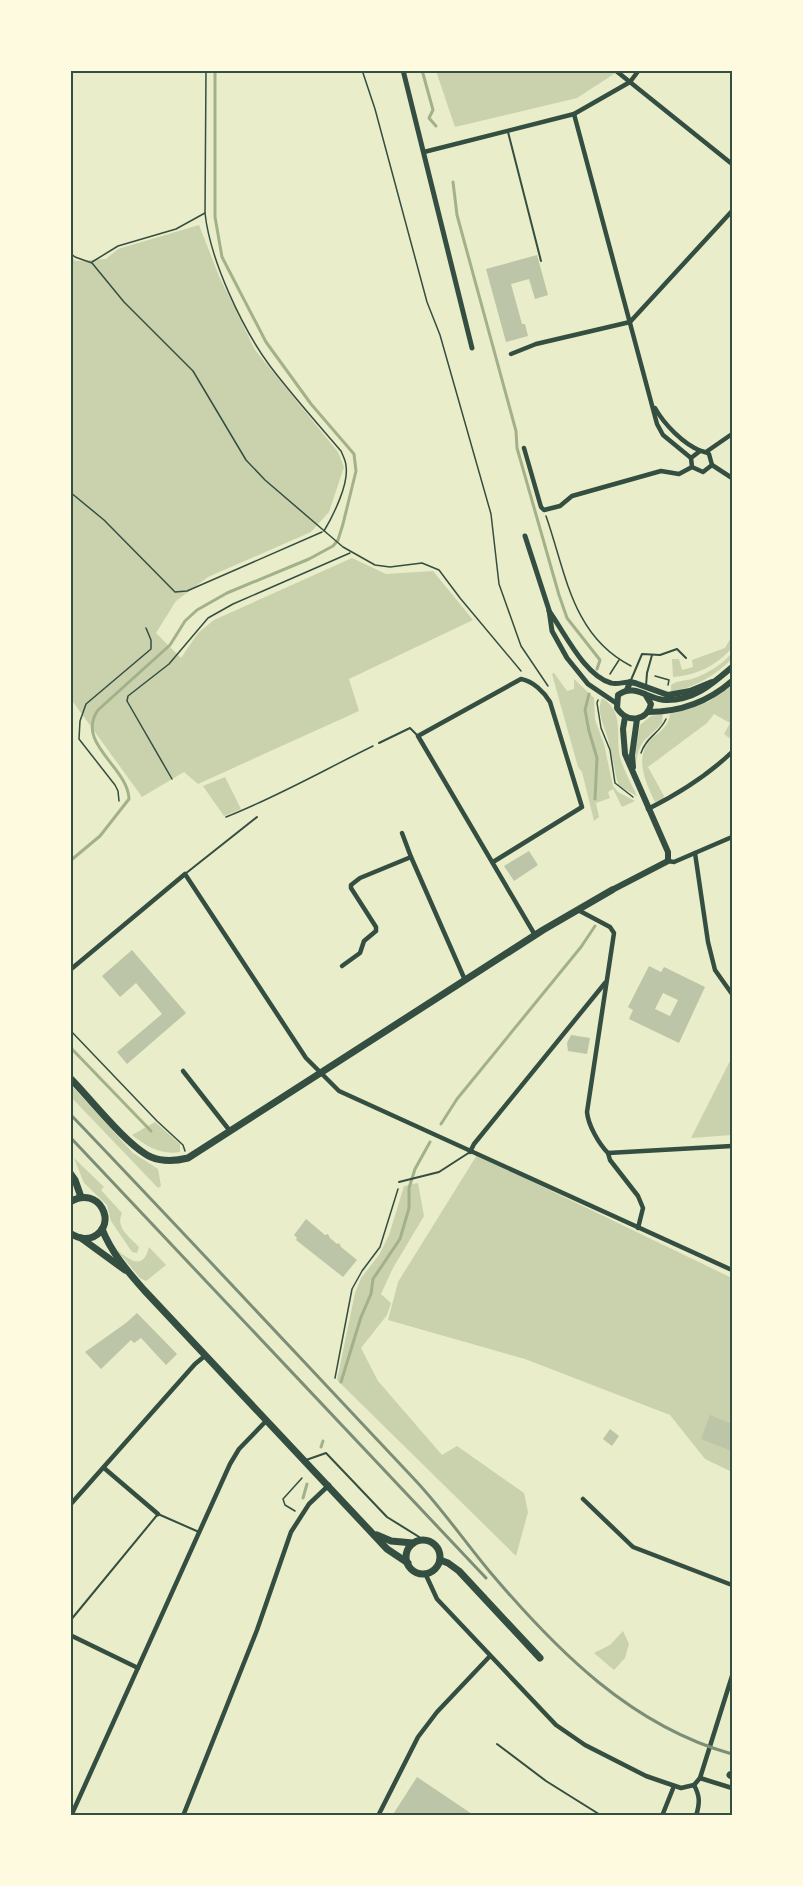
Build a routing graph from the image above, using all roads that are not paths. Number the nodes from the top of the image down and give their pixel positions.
1 (403, 70) edge
2 (615, 70) edge
3 (639, 70) edge
4 (630, 82) junction
5 (574, 114) junction
6 (508, 132) junction
7 (424, 152) junction
8 (732, 164) edge
9 (732, 212) edge
10 (541, 261) dead end
11 (630, 322) junction
12 (472, 348) dead end
13 (511, 354) dead end
14 (652, 402) junction
15 (732, 434) edge
16 (524, 448) dead end
17 (703, 451) junction
18 (691, 458) junction
19 (712, 465) junction
20 (692, 467) junction
21 (732, 478) edge
22 (525, 536) dead end
23 (549, 610) junction
24 (652, 655) junction
25 (686, 658) dead end
26 (732, 667) edge
27 (716, 681) junction
28 (732, 681) edge
29 (630, 682) junction
30 (646, 686) junction
31 (627, 690) junction
32 (645, 694) junction
33 (616, 703) junction
34 (648, 712) junction
35 (625, 717) junction
36 (637, 719) junction
37 (418, 736) junction
38 (380, 743) road end
39 (732, 752) edge
40 (634, 774) junction
41 (648, 809) junction
42 (257, 817) dead end
43 (402, 833) dead end
44 (732, 837) edge
45 (695, 853) junction
46 (411, 857) junction
47 (668, 861) junction
48 (493, 862) junction
49 (185, 874) junction
50 (612, 890) joint
51 (578, 910) junction
52 (535, 935) junction
53 (342, 966) dead end
54 (70, 970) edge
55 (465, 980) junction
56 (606, 982) junction
57 (732, 994) edge
58 (183, 1071) dead end
59 (321, 1073) junction
60 (70, 1078) edge
61 (230, 1131) junction
62 (732, 1146) edge
63 (470, 1152) junction
64 (608, 1153) junction
65 (70, 1173) edge
66 (399, 1182) road end
67 (81, 1197) junction
68 (70, 1202) edge
69 (638, 1228) junction
70 (102, 1229) junction
71 (74, 1237) edge
72 (732, 1270) edge
73 (129, 1274) junction
74 (206, 1355) junction
75 (267, 1420) junction
76 (305, 1460) junction
77 (104, 1468) junction
78 (329, 1485) junction
79 (583, 1499) dead end
80 (70, 1505) edge
81 (158, 1514) junction
82 (200, 1532) junction
83 (375, 1534) junction
84 (424, 1540) junction
85 (413, 1543) junction
86 (440, 1560) junction
87 (408, 1563) junction
88 (425, 1573) junction
89 (732, 1584) edge
90 (70, 1621) edge
91 (70, 1635) edge
92 (490, 1656) junction
93 (540, 1658) dead end
94 (138, 1668) junction
95 (732, 1676) edge
96 (497, 1744) dead end
97 (700, 1778) junction
98 (694, 1785) junction
99 (674, 1786) junction
100 (732, 1788) edge
101 (71, 1815) edge
102 (183, 1815) edge
103 (378, 1815) edge
104 (602, 1815) edge
105 (662, 1815) edge
106 (696, 1815) edge

1 - 7 street
2 - 4 street
3 - 4 street
4 - 5 street
4 - 8 street
5 - 6 street
5 - 11 street
6 - 7 street
6 - 10 lane
7 - 12 street
9 - 11 street
11 - 13 street
11 - 14 street
14 - 17 street
14 - 18 street
15 - 17 street
16 - 20 street
17 - 18 street
17 - 19 street
18 - 20 street
19 - 20 street
19 - 21 street
22 - 23 street
23 - 29 street
23 - 33 street
24 - 25 lane
24 - 29 lane
24 - 30 lane
26 - 27 main road
27 - 30 main road
27 - 32 main road
28 - 34 main road
29 - 30 main road
29 - 31 main road
30 - 32 main road
31 - 32 main road
31 - 33 main road
32 - 34 main road
33 - 35 main road
34 - 36 main road
35 - 36 main road
35 - 40 main road
36 - 40 main road
37 - 38 lane
37 - 48 street
37 - 48 street
39 - 41 street
40 - 41 main road
41 - 47 main road
42 - 49 lane
43 - 46 street
44 - 45 street
45 - 47 street
45 - 57 street
46 - 53 street
46 - 55 street
47 - 50 main road
48 - 52 street
49 - 54 street
49 - 59 street
50 - 51 main road
51 - 52 main road
51 - 56 street
52 - 55 main road
55 - 59 main road
56 - 63 street
56 - 64 street
58 - 61 street
59 - 61 main road
59 - 63 street
60 - 61 main road
62 - 64 street
63 - 66 lane
63 - 69 street
64 - 69 street
65 - 67 main road
67 - 68 main road
67 - 70 main road
69 - 72 street
70 - 71 main road
70 - 73 main road
71 - 73 main road
73 - 74 main road
74 - 75 main road
74 - 77 street
75 - 76 main road
75 - 82 street
76 - 78 main road
76 - 84 lane
77 - 80 street
77 - 81 street
78 - 83 main road
78 - 102 street
79 - 89 street
81 - 82 lane
81 - 90 lane
82 - 94 street
83 - 85 main road
83 - 87 main road
84 - 85 main road
84 - 86 main road
85 - 87 main road
86 - 88 main road
86 - 93 main road
87 - 88 main road
88 - 92 street
91 - 94 street
92 - 99 street
92 - 103 street
94 - 101 street
95 - 97 street
96 - 104 lane
97 - 98 street
97 - 100 street
98 - 99 street
98 - 106 street
99 - 105 street

